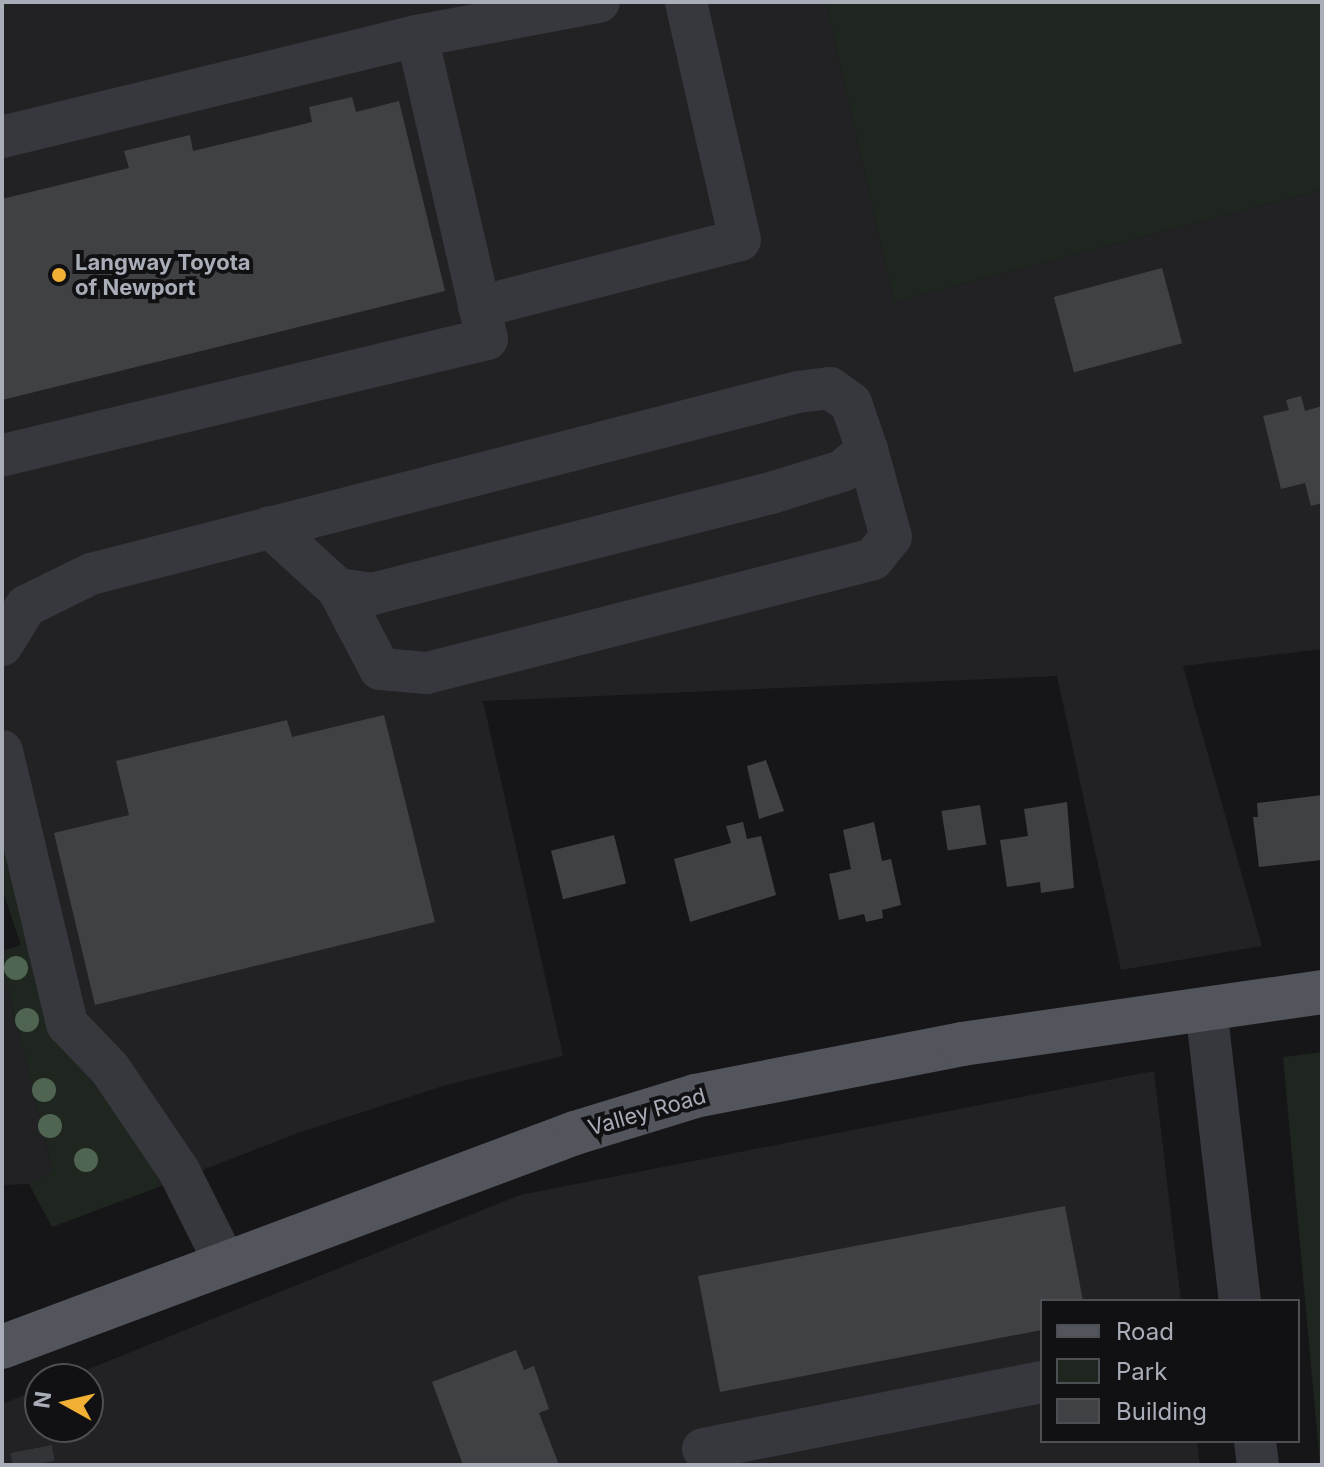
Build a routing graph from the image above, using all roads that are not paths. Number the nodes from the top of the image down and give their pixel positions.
1 (599, 2) edge
2 (686, 2) edge
3 (417, 36) junction
4 (2, 137) edge
5 (479, 307) junction
6 (867, 450) junction
7 (2, 455) edge
8 (270, 527) junction
9 (338, 589) junction
10 (2, 645) edge
11 (2, 751) edge
12 (1322, 992) edge
13 (1206, 1008) junction
14 (225, 1263) junction
15 (1240, 1299) edge
16 (2, 1347) edge
17 (1040, 1382) edge
18 (1255, 1443) edge
19 (703, 1449) dead end
20 (1258, 1465) edge

1 - 3 lane
2 - 5 lane
3 - 4 lane
3 - 5 lane
5 - 7 lane
6 - 8 lane
6 - 9 lane
6 - 9 lane
8 - 9 lane
8 - 10 lane
11 - 14 lane
12 - 13 main road, Valley Road
13 - 14 main road, Valley Road
13 - 15 lane
14 - 16 main road, Valley Road
17 - 19 lane
18 - 20 lane

